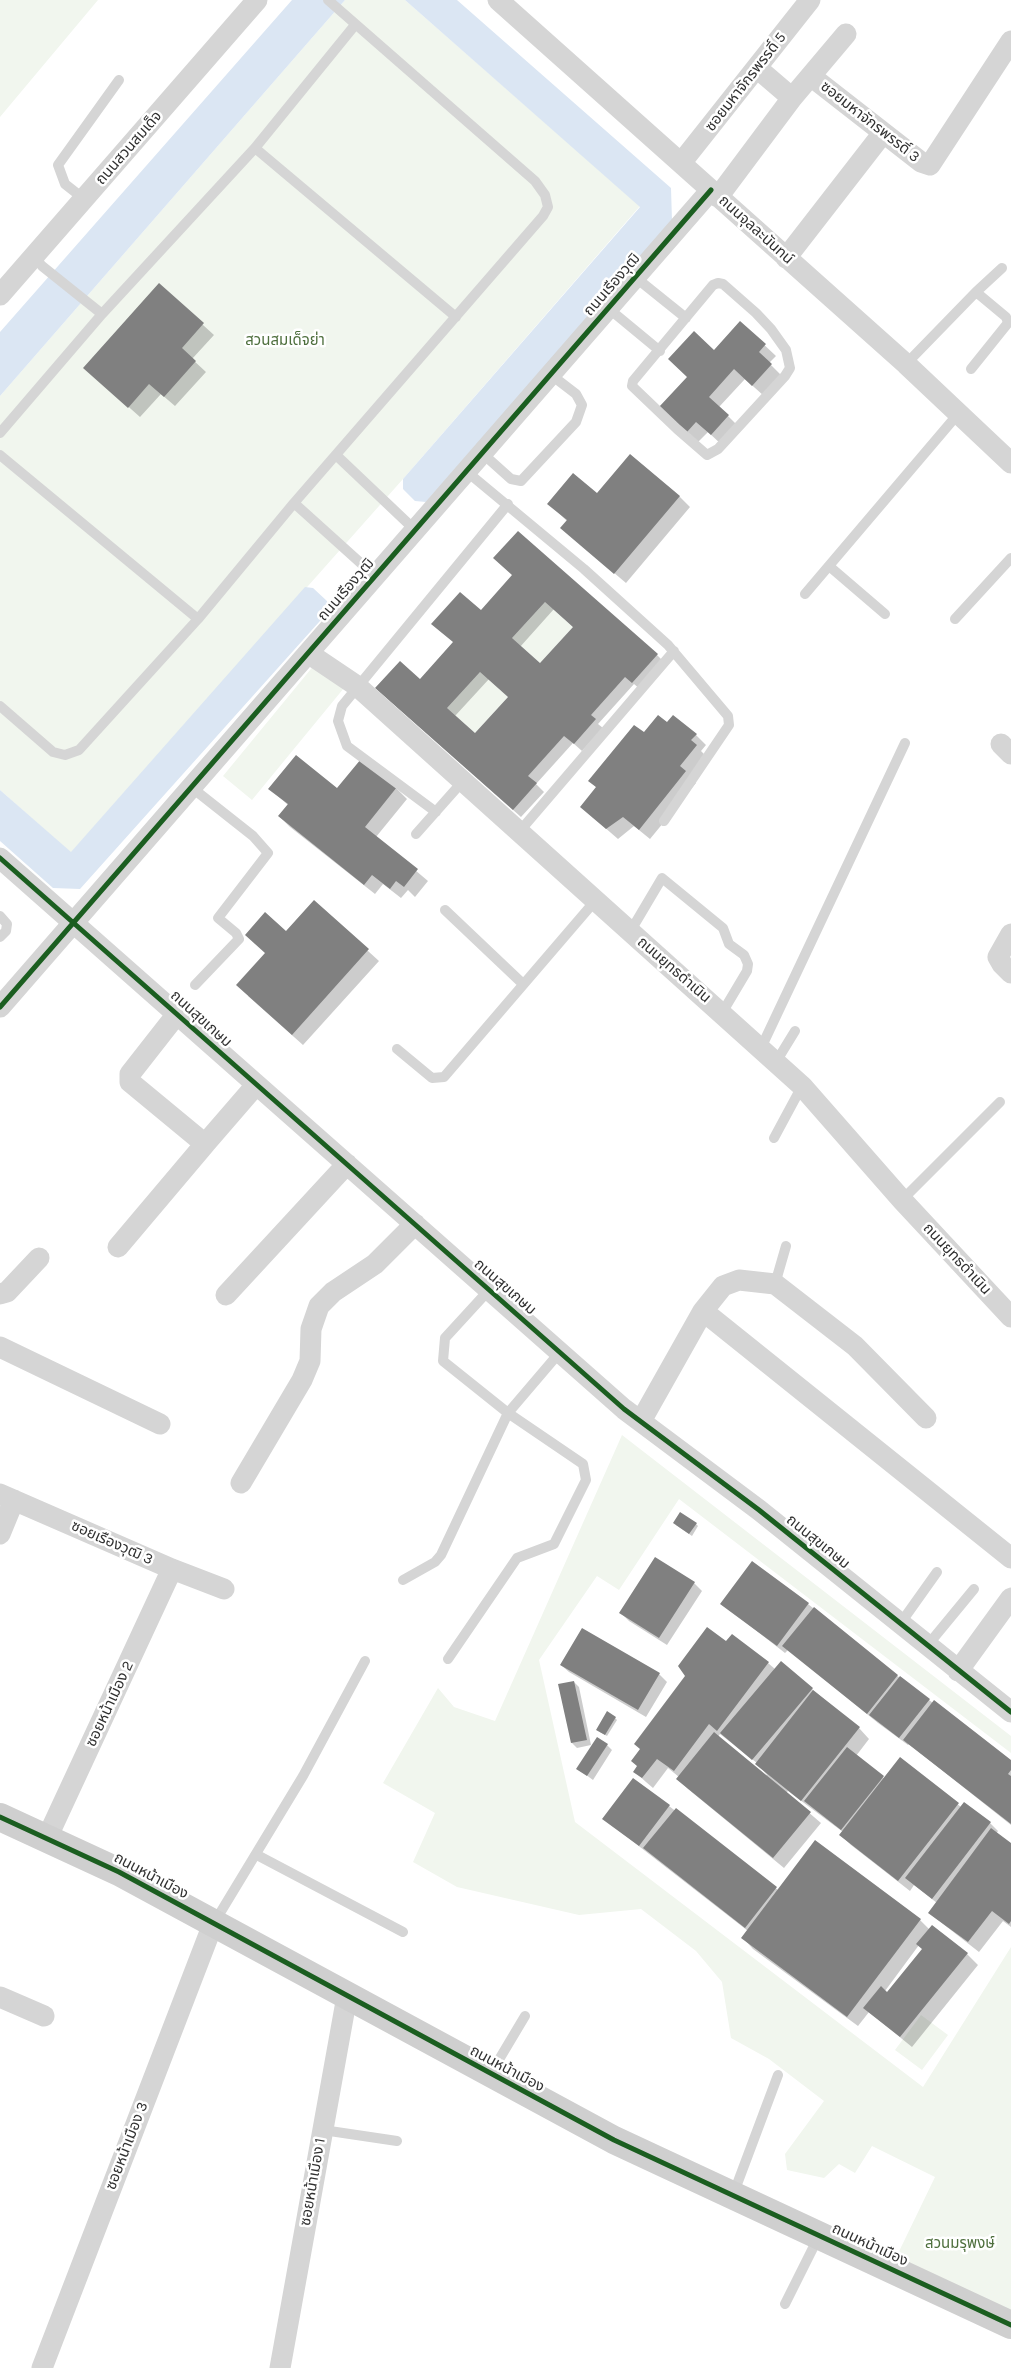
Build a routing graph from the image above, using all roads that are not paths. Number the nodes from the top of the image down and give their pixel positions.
1 (257, 0) edge
2 (328, 0) edge
3 (810, 0) edge
4 (504, 2) edge
5 (355, 25) junction
6 (846, 34) dead end
7 (1011, 41) edge
8 (757, 68) junction
9 (812, 77) junction
10 (119, 80) dead end
11 (792, 98) junction
12 (883, 133) junction
13 (256, 148) junction
14 (681, 163) junction
15 (715, 193) junction
16 (84, 199) junction
17 (786, 258) junction
18 (38, 261) junction
19 (1002, 268) dead end
20 (635, 277) junction
21 (976, 292) junction
22 (0, 295) edge
23 (608, 308) junction
24 (102, 314) junction
25 (456, 317) junction
26 (686, 318) junction
27 (660, 350) junction
28 (906, 364) junction
29 (971, 369) dead end
30 (550, 374) junction
31 (958, 414) junction
32 (0, 433) edge
33 (482, 453) junction
34 (0, 455) edge
35 (336, 455) junction
36 (1011, 463) edge
37 (466, 471) junction
38 (294, 503) junction
39 (508, 504) junction
40 (415, 530) junction
41 (1011, 558) edge
42 (829, 566) junction
43 (376, 576) junction
44 (805, 594) dead end
45 (886, 614) dead end
46 (198, 619) junction
47 (955, 619) dead end
48 (674, 651) junction
49 (308, 653) junction
50 (357, 686) junction
51 (0, 706) edge
52 (905, 744) dead end
53 (463, 781) junction
54 (191, 787) junction
55 (436, 812) junction
56 (664, 821) dead end
57 (519, 832) junction
58 (416, 834) dead end
59 (0, 858) edge
60 (595, 901) junction
61 (444, 910) dead end
62 (0, 916) edge
63 (73, 924) junction
64 (630, 932) junction
65 (1011, 934) edge
66 (0, 937) edge
67 (1011, 972) edge
68 (523, 984) junction
69 (195, 986) dead end
70 (0, 1007) edge
71 (722, 1013) junction
72 (177, 1014) junction
73 (794, 1031) dead end
74 (397, 1049) dead end
75 (769, 1055) junction
76 (256, 1085) junction
77 (802, 1086) junction
78 (1000, 1102) dead end
79 (774, 1138) dead end
80 (204, 1144) junction
81 (347, 1164) junction
82 (902, 1200) junction
83 (415, 1224) junction
84 (786, 1246) dead end
85 (118, 1247) dead end
86 (40, 1258) dead end
87 (775, 1284) junction
88 (489, 1290) junction
89 (0, 1294) edge
90 (226, 1295) dead end
91 (703, 1311) junction
92 (1011, 1317) edge
93 (0, 1347) edge
94 (560, 1352) junction
95 (508, 1413) junction
96 (926, 1418) dead end
97 (641, 1421) junction
98 (160, 1424) dead end
99 (241, 1483) dead end
100 (7, 1497) edge
101 (0, 1534) edge
102 (1011, 1558) edge
103 (172, 1569) junction
104 (937, 1572) dead end
105 (403, 1580) dead end
106 (224, 1589) dead end
107 (974, 1590) dead end
108 (1011, 1598) edge
109 (900, 1624) junction
110 (927, 1646) junction
111 (448, 1659) dead end
112 (365, 1662) dead end
113 (958, 1671) junction
114 (1011, 1712) edge
115 (0, 1817) edge
116 (47, 1838) junction
117 (256, 1855) junction
118 (213, 1924) junction
119 (403, 1932) dead end
120 (347, 1996) junction
121 (0, 1997) edge
122 (44, 2016) dead end
123 (525, 2016) dead end
124 (491, 2074) junction
125 (778, 2075) dead end
126 (323, 2130) junction
127 (397, 2141) dead end
128 (733, 2196) junction
129 (819, 2235) junction
130 (785, 2304) dead end
131 (1011, 2325) edge
132 (42, 2368) edge
133 (280, 2368) edge

1 - 16 street, ถนนสวนสมเด็จ
2 - 5 lane
3 - 8 street, ซอยมหาจักรพรรดิ์ 5
4 - 14 street, ถนนจุลละนันทน์
5 - 13 lane
5 - 25 lane
6 - 9 street, ถนนเรืองวุฒิ
7 - 12 street, ซอยมหาจักรพรรดิ์ 3
8 - 11 street
8 - 14 street, ซอยมหาจักรพรรดิ์ 5
9 - 11 street, ถนนเรืองวุฒิ
9 - 12 street, ซอยมหาจักรพรรดิ์ 3
10 - 16 lane
11 - 15 street, ถนนเรืองวุฒิ
12 - 17 street
13 - 24 lane
13 - 25 lane
14 - 15 street, ถนนจุลละนันทน์
15 - 17 street, ถนนจุลละนันทน์
15 - 20 street, ถนนเรืองวุฒิ
16 - 18 street, ถนนสวนสมเด็จ
17 - 28 street, ถนนจุลละนันทน์
18 - 22 street, ถนนสวนสมเด็จ
18 - 24 lane
19 - 21 lane
20 - 23 street, ถนนเรืองวุฒิ
20 - 26 lane
21 - 28 lane
21 - 29 lane
23 - 27 lane
23 - 30 street, ถนนเรืองวุฒิ
24 - 32 lane
25 - 35 lane
26 - 27 lane
26 - 27 lane
28 - 31 street, ถนนจุลละนันทน์
30 - 33 street, ถนนเรืองวุฒิ
30 - 33 lane
31 - 36 street, ถนนจุลละนันทน์
31 - 42 lane
33 - 37 street, ถนนเรืองวุฒิ
34 - 46 lane
35 - 38 lane
35 - 40 lane
37 - 39 lane
37 - 40 street, ถนนเรืองวุฒิ
38 - 43 lane
38 - 46 lane
39 - 48 lane
39 - 50 lane
40 - 43 street, ถนนเรืองวุฒิ
41 - 47 lane
42 - 44 lane
42 - 45 lane
43 - 49 street, ถนนเรืองวุฒิ
46 - 51 lane
48 - 56 lane
48 - 57 lane
49 - 50 street, ถนนยุทธดำเนิน
49 - 54 street, ถนนเรืองวุฒิ
50 - 53 street, ถนนยุทธดำเนิน
50 - 55 lane
52 - 75 lane
53 - 55 lane
53 - 57 street, ถนนยุทธดำเนิน
54 - 63 street, ถนนเรืองวุฒิ
54 - 69 lane
55 - 58 lane
57 - 60 street, ถนนยุทธดำเนิน
59 - 63 street, ถนนสุขเกษม
60 - 64 street, ถนนยุทธดำเนิน
60 - 68 lane
61 - 68 lane
62 - 66 lane
63 - 70 street, ถนนเรืองวุฒิ
63 - 72 street, ถนนสุขเกษม
64 - 71 street, ถนนยุทธดำเนิน
64 - 71 lane
65 - 67 street
68 - 74 lane
71 - 75 street, ถนนยุทธดำเนิน
72 - 76 street, ถนนสุขเกษม
72 - 80 street
73 - 75 lane
75 - 77 street, ถนนยุทธดำเนิน
76 - 80 street
76 - 81 street, ถนนสุขเกษม
77 - 79 lane
77 - 82 street, ถนนยุทธดำเนิน
78 - 82 lane
80 - 85 street
81 - 83 street, ถนนสุขเกษม
81 - 90 street
82 - 92 street, ถนนยุทธดำเนิน
83 - 88 street, ถนนสุขเกษม
83 - 99 street
84 - 87 lane
86 - 89 street
87 - 91 street
87 - 96 street
88 - 94 street, ถนนสุขเกษม
88 - 95 lane
91 - 97 street
91 - 102 street
93 - 98 street
94 - 95 lane
94 - 97 street, ถนนสุขเกษม
95 - 105 lane
95 - 111 lane
97 - 109 street, ถนนสุขเกษม
100 - 101 street
100 - 103 street, ซอยเรืองวุฒิ 3
103 - 106 street, ซอยเรืองวุฒิ 3
103 - 116 street, ซอยหน้าเมือง 2
104 - 109 lane
107 - 110 lane
108 - 113 street
109 - 110 street, ถนนสุขเกษม
110 - 113 street, ถนนสุขเกษม
112 - 117 lane
113 - 114 street, ถนนสุขเกษม
115 - 116 street, ถนนหน้าเมือง
116 - 118 street, ถนนหน้าเมือง
117 - 118 lane
117 - 119 lane
118 - 120 street, ถนนหน้าเมือง
118 - 132 street, ซอยหน้าเมือง 3
120 - 124 street, ถนนหน้าเมือง
120 - 126 street, ซอยหน้าเมือง 1
121 - 122 street
123 - 124 lane
124 - 128 street, ถนนหน้าเมือง
125 - 128 lane
126 - 127 lane
126 - 133 street, ซอยหน้าเมือง 1
128 - 129 street, ถนนหน้าเมือง
129 - 130 lane
129 - 131 street, ถนนหน้าเมือง

